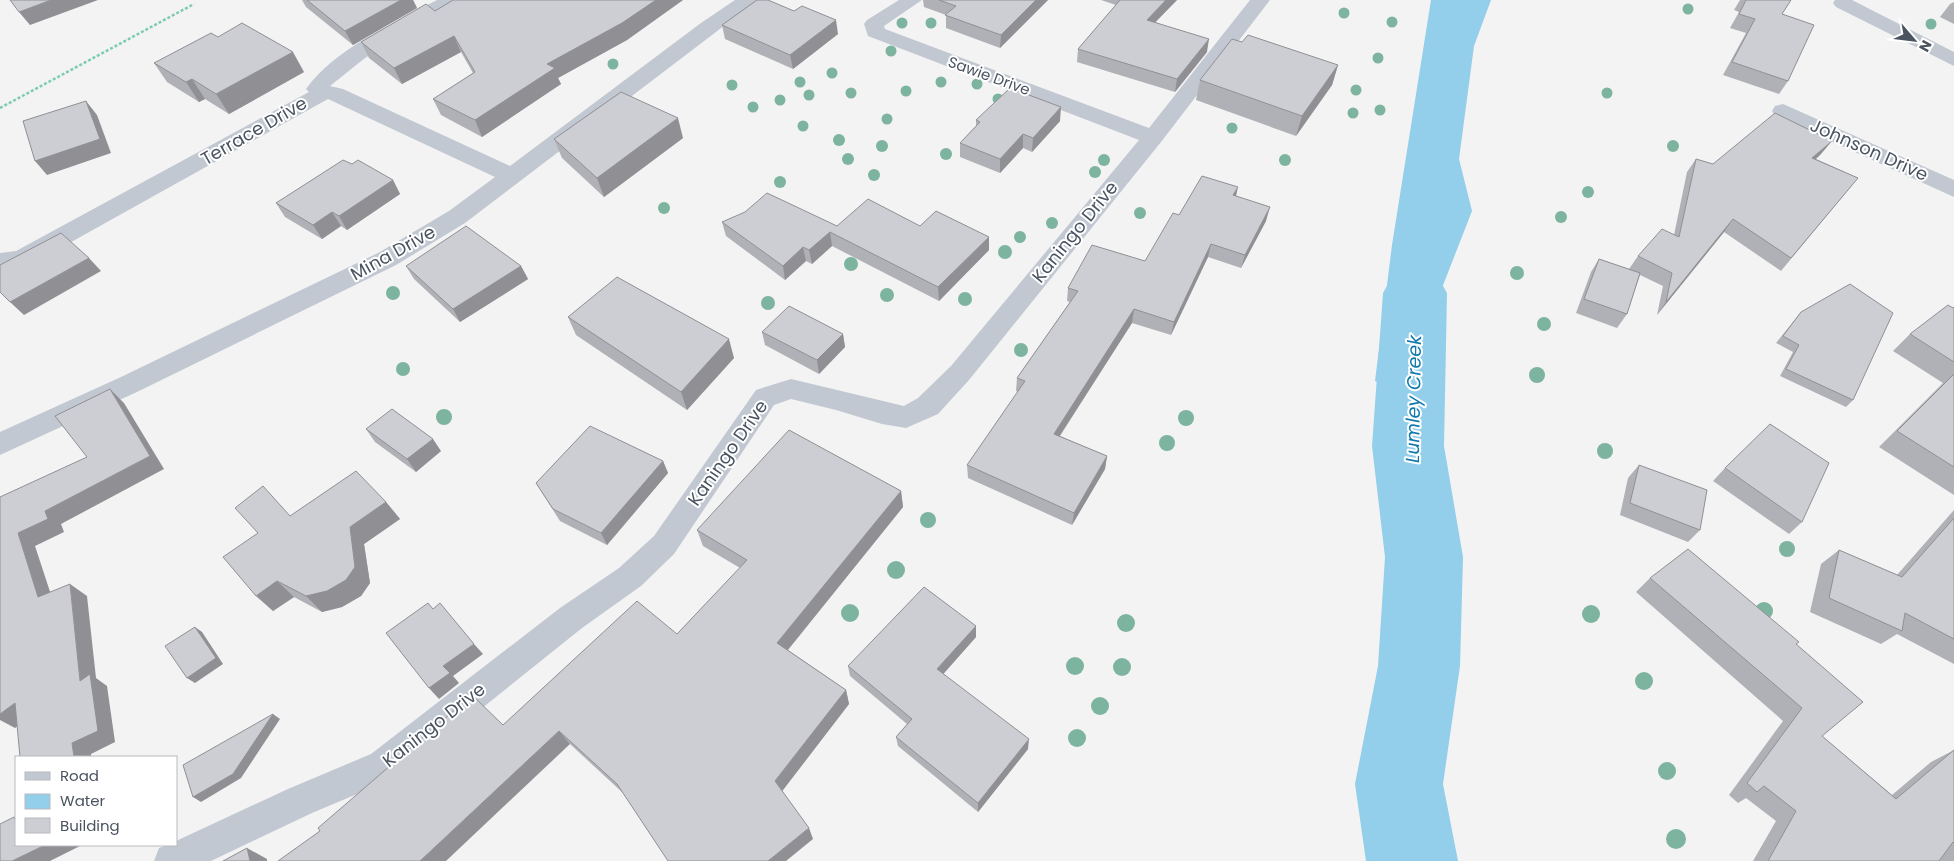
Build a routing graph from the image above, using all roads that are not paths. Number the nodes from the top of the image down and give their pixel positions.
1 (451, 0) edge
2 (748, 0) edge
3 (912, 0) edge
4 (1260, 0) edge
5 (1843, 3) dead end
6 (1954, 60) edge
7 (325, 92) junction
8 (1783, 111) dead end
9 (1153, 137) junction
10 (512, 176) junction
11 (1954, 189) edge
12 (0, 262) edge
13 (0, 444) edge
14 (172, 861) edge

1 - 7 street
2 - 10 street, Mina Drive
3 - 9 street, Sawie Drive
4 - 9 street, Kaningo Drive
5 - 6 street
7 - 10 street, Terrace Drive
7 - 12 street, Terrace Drive
8 - 11 street, Johnson Drive
9 - 14 street, Kaningo Drive
10 - 13 street, Mina Drive

